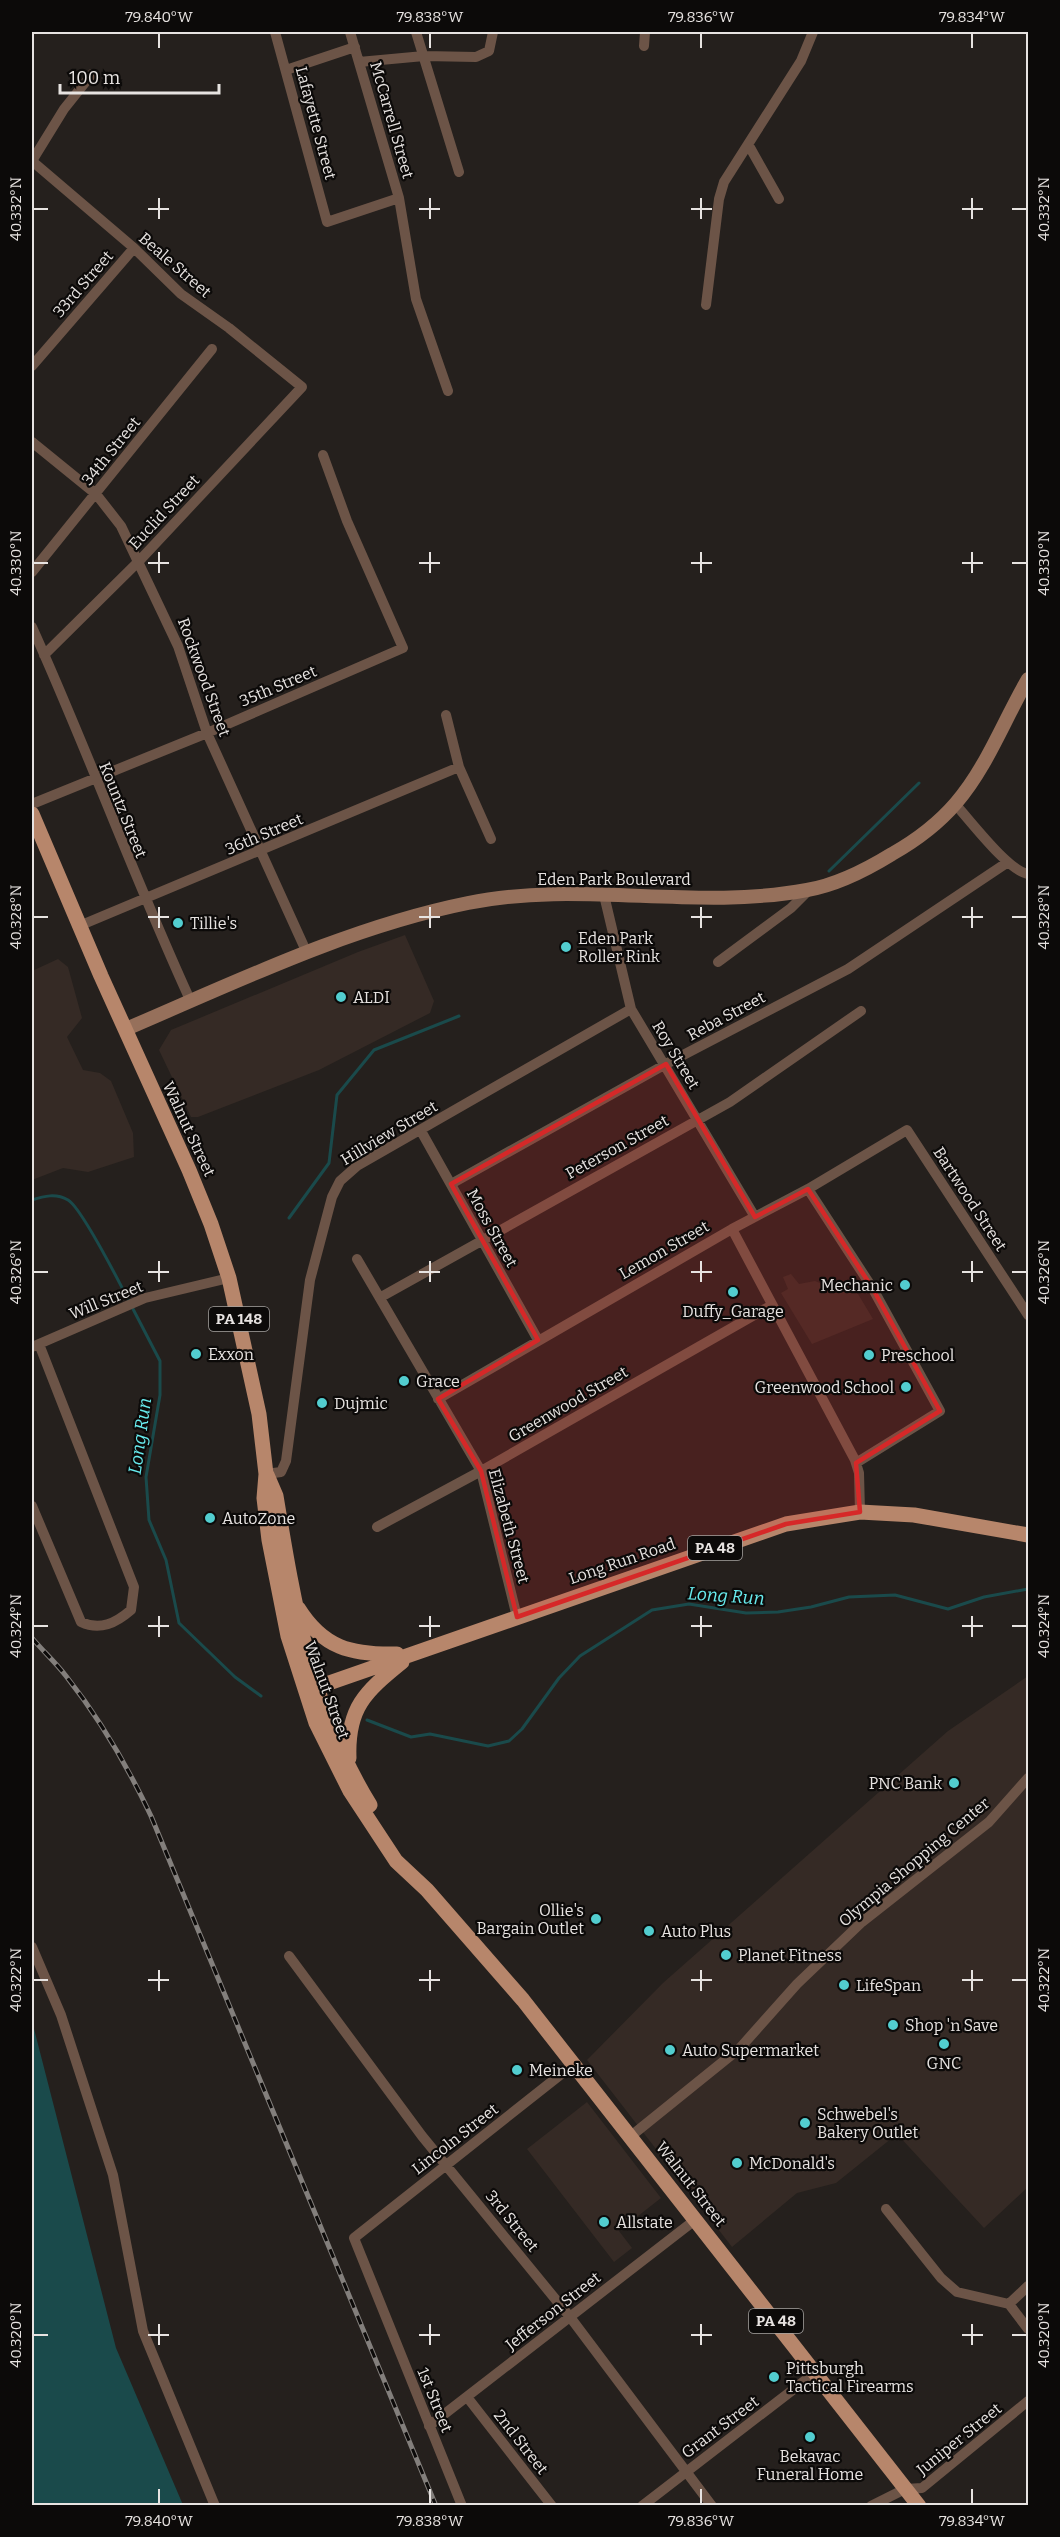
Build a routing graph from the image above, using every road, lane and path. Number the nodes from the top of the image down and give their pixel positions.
1 (275, 32) edge
2 (351, 32) edge
3 (416, 32) edge
4 (493, 32) edge
5 (645, 32) edge
6 (813, 32) edge
7 (644, 46) dead end
8 (355, 47) junction
9 (424, 56) junction
10 (359, 62) junction
11 (286, 70) junction
12 (92, 74) dead end
13 (748, 144) junction
14 (32, 161) edge
15 (459, 172) dead end
16 (399, 198) junction
17 (779, 199) dead end
18 (134, 248) junction
19 (706, 305) dead end
20 (212, 349) dead end
21 (32, 366) edge
22 (302, 387) joint
23 (448, 391) dead end
24 (32, 442) edge
25 (323, 455) dead end
26 (96, 494) junction
27 (140, 560) junction
28 (32, 572) edge
29 (32, 627) edge
30 (44, 655) junction
31 (1029, 679) edge
32 (446, 715) dead end
33 (207, 733) junction
34 (459, 767) junction
35 (94, 778) junction
36 (32, 804) edge
37 (955, 804) junction
38 (32, 814) edge
39 (491, 839) dead end
40 (262, 851) junction
41 (1008, 861) junction
42 (1029, 874) edge
43 (809, 890) junction
44 (604, 895) junction
45 (144, 899) junction
46 (79, 926) junction
47 (307, 953) junction
48 (718, 962) dead end
49 (191, 1002) junction
50 (631, 1009) junction
51 (861, 1011) dead end
52 (126, 1029) junction
53 (666, 1064) junction
54 (697, 1120) junction
55 (907, 1130) joint
56 (421, 1131) junction
57 (451, 1184) junction
58 (808, 1189) junction
59 (755, 1217) junction
60 (732, 1229) junction
61 (482, 1239) junction
62 (357, 1259) dead end
63 (229, 1278) junction
64 (381, 1297) junction
65 (772, 1305) junction
66 (1029, 1315) edge
67 (538, 1340) junction
68 (35, 1346) edge
69 (438, 1399) junction
70 (856, 1463) junction
71 (481, 1471) junction
72 (266, 1474) junction
73 (32, 1506) edge
74 (860, 1512) junction
75 (377, 1527) dead end
76 (1029, 1535) edge
77 (293, 1600) junction
78 (517, 1617) junction
79 (412, 1654) junction
80 (311, 1689) junction
81 (349, 1767) junction
82 (1029, 1778) edge
83 (427, 1890) junction
84 (32, 1947) edge
85 (288, 1956) dead end
86 (574, 2064) junction
87 (631, 2136) junction
88 (446, 2165) junction
89 (886, 2209) dead end
90 (695, 2220) junction
91 (354, 2238) joint
92 (1029, 2286) edge
93 (1009, 2304) junction
94 (570, 2317) junction
95 (1029, 2329) edge
96 (816, 2372) junction
97 (467, 2397) junction
98 (1026, 2408) edge
99 (429, 2426) junction
100 (686, 2472) junction
101 (905, 2489) junction
102 (215, 2505) edge
103 (462, 2505) edge
104 (552, 2505) edge
105 (642, 2505) edge
106 (712, 2505) edge
107 (871, 2505) edge
108 (920, 2505) edge

1 - 11 street, Lafayette Street
2 - 8 street, McCarrell Street
3 - 9 street
4 - 9 street
5 - 7 street
6 - 13 street
8 - 10 street, McCarrell Street
8 - 11 street
9 - 10 street
9 - 15 street
10 - 16 street, McCarrell Street
11 - 16 street, Lafayette Street
12 - 14 street
13 - 17 street
13 - 19 street
14 - 18 street, Beale Street
16 - 23 street, McCarrell Street
18 - 21 street, 33rd Street
18 - 22 street, Beale Street
20 - 26 street, 34th Street
22 - 27 street, Euclid Street
24 - 26 street, Rockwood Street
25 - 33 street, 35th Street
26 - 27 street, Rockwood Street
26 - 28 street, 34th Street
27 - 30 street, Euclid Street
27 - 33 street, Rockwood Street
29 - 30 street, Kountz Street
30 - 35 street, Kountz Street
31 - 37 main road, Eden Park Boulevard
32 - 34 street
33 - 35 street, 35th Street
33 - 40 street, Rockwood Street
34 - 39 street
34 - 40 street, 36th Street
35 - 36 street, 35th Street
35 - 45 street, Kountz Street
37 - 41 street
37 - 43 main road, Eden Park Boulevard
38 - 46 main road, Walnut Street / PA 148
40 - 45 street, 36th Street
40 - 47 street, Rockwood Street
41 - 42 street
41 - 53 street, Reba Street
43 - 44 main road, Eden Park Boulevard
43 - 48 street
44 - 47 main road, Eden Park Boulevard
44 - 50 street, Roy Street
45 - 46 street, 36th Street
45 - 49 street, Kountz Street
46 - 52 main road, Walnut Street / PA 148
47 - 49 main road, Eden Park Boulevard
49 - 52 main road, Eden Park Boulevard
50 - 53 street, Roy Street
50 - 56 street, Hillview Street
51 - 54 street, Peterson Street
52 - 63 main road, Walnut Street / PA 148
53 - 54 street, Roy Street
53 - 57 street, Reba Street
54 - 59 street, Roy Street
54 - 61 street, Peterson Street
55 - 58 street, Lemon Street
55 - 66 street, Bartwood Street
56 - 57 street, Moss Street
56 - 72 street, Hillview Street
57 - 61 street, Moss Street
58 - 59 street, Lemon Street
58 - 70 street
59 - 60 street, Lemon Street
60 - 65 street
60 - 67 street, Lemon Street
61 - 64 street, Peterson Street
61 - 67 street, Moss Street
62 - 64 street, Elizabeth Street
63 - 68 street, Will Street
63 - 72 main road, Walnut Street / PA 148
64 - 69 street, Elizabeth Street
65 - 70 street
65 - 71 street, Greenwood Street
67 - 69 street, Lemon Street
68 - 73 street
69 - 71 street, Elizabeth Street
70 - 74 street
71 - 75 street, Greenwood Street
71 - 78 street, Elizabeth Street
72 - 77 main road, Walnut Street / PA 148
72 - 80 main road, Walnut Street / PA 148
74 - 76 main road, Long Run Road / PA 48
74 - 78 main road, Long Run Road / PA 48
77 - 79 main road
77 - 80 main road, Walnut Street / PA 148
78 - 79 main road, Long Run Road / PA 48
79 - 80 main road, Long Run Road / PA 48
79 - 81 main road, PA 48
80 - 81 main road, Walnut Street / PA 148
80 - 83 main road, Walnut Street / PA 48
81 - 83 main road, Walnut Street / PA 48
82 - 87 street, Olympia Shopping Center
83 - 86 main road, Walnut Street / PA 48
84 - 102 street
85 - 88 street, 3rd Street
86 - 87 main road, Walnut Street / PA 48
86 - 88 street, Lincoln Street
87 - 90 main road, Walnut Street / PA 48
88 - 91 street, Lincoln Street
88 - 94 street, 3rd Street
89 - 93 street
90 - 94 street, Jefferson Street
90 - 96 main road, Walnut Street / PA 48
91 - 99 street, 1st Street
92 - 93 street
93 - 95 street
94 - 97 street, Jefferson Street
94 - 100 street, 3rd Street
96 - 100 street, Grant Street
96 - 101 main road, Walnut Street / PA 48
97 - 99 street, Jefferson Street
97 - 104 street, 2nd Street
98 - 101 street, Juniper Street
99 - 103 street, 1st Street
100 - 105 street, Grant Street
100 - 106 street, 3rd Street
101 - 107 street, Juniper Street
101 - 108 main road, Walnut Street / PA 48

